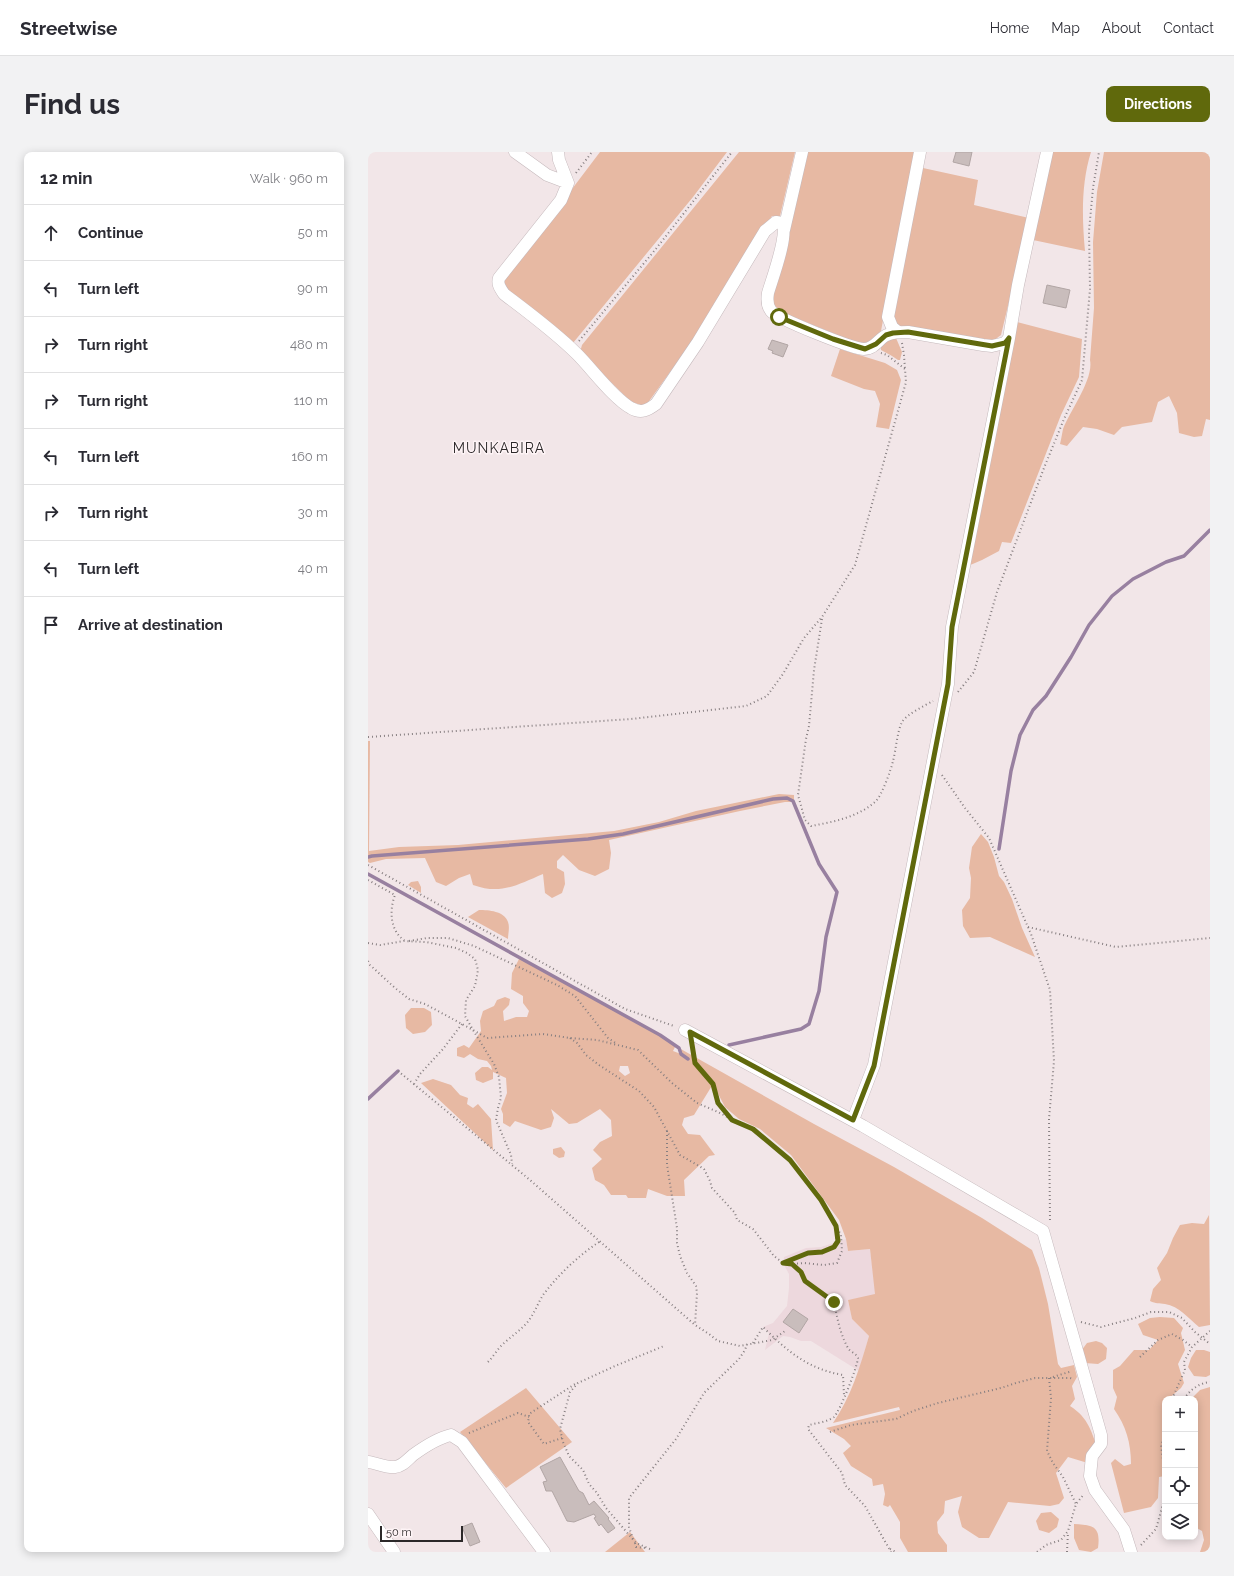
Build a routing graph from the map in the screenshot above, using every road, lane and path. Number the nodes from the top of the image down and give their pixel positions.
1 (515, 152) edge
2 (558, 152) edge
3 (592, 152) edge
4 (732, 152) edge
5 (802, 152) edge
6 (920, 152) edge
7 (1047, 152) edge
8 (1100, 152) edge
9 (568, 183) junction
10 (784, 230) junction
11 (898, 332) junction
12 (1009, 338) junction
13 (869, 348) junction
14 (572, 349) junction
15 (905, 369) junction
16 (822, 617) junction
17 (951, 694) junction
18 (368, 737) edge
19 (933, 762) junction
20 (368, 865) edge
21 (368, 880) edge
22 (1028, 927) junction
23 (1210, 938) edge
24 (404, 941) junction
25 (368, 943) edge
26 (368, 961) edge
27 (462, 1024) junction
28 (473, 1030) junction
29 (687, 1031) junction
30 (570, 1038) junction
31 (618, 1045) junction
32 (398, 1071) dead end
33 (414, 1084) junction
34 (732, 1120) junction
35 (853, 1120) junction
36 (667, 1130) junction
37 (512, 1165) junction
38 (836, 1226) junction
39 (1043, 1231) junction
40 (599, 1242) dead end
41 (783, 1263) junction
42 (792, 1264) junction
43 (1068, 1320) junction
44 (695, 1325) junction
45 (785, 1331) dead end
46 (1210, 1331) edge
47 (1203, 1338) junction
48 (753, 1343) junction
49 (747, 1344) dead end
50 (1210, 1344) edge
51 (664, 1346) dead end
52 (1192, 1347) junction
53 (1140, 1357) dead end
54 (488, 1362) dead end
55 (1079, 1371) junction
56 (1049, 1378) junction
57 (1210, 1382) edge
58 (578, 1383) junction
59 (1173, 1396) edge
60 (1186, 1396) edge
61 (844, 1397) junction
62 (529, 1417) junction
63 (830, 1432) dead end
64 (465, 1435) dead end
65 (562, 1438) junction
66 (368, 1462) edge
67 (1090, 1476) junction
68 (1076, 1504) junction
69 (1163, 1504) edge
70 (368, 1514) edge
71 (1068, 1531) junction
72 (889, 1548) junction
73 (650, 1549) junction
74 (1136, 1549) edge
75 (394, 1552) edge
76 (544, 1552) edge
77 (650, 1552) edge
78 (892, 1552) edge
79 (896, 1552) edge
80 (1037, 1552) edge
81 (1067, 1552) edge

1 - 9 street
2 - 9 street
3 - 9 path
4 - 14 path
5 - 10 street
6 - 11 street
7 - 12 street
8 - 17 path
9 - 14 street
10 - 13 street
10 - 14 street
11 - 12 street
11 - 13 street
11 - 15 path
12 - 17 street
13 - 15 path
15 - 16 path
16 - 17 path
16 - 18 path
17 - 19 street
19 - 22 path
19 - 35 street
20 - 29 path
21 - 24 path
22 - 23 path
22 - 39 path
24 - 25 path
24 - 28 path
24 - 31 path
26 - 27 path
27 - 28 path
27 - 33 path
28 - 30 path
28 - 37 path
29 - 34 path
29 - 35 street
30 - 31 path
30 - 36 path
31 - 34 path
32 - 33 path
33 - 37 path
34 - 38 path
35 - 39 street
36 - 41 path
36 - 44 path
37 - 44 path
38 - 41 path
38 - 42 path
39 - 43 street
40 - 54 path
41 - 42 path
42 - 61 path
43 - 47 path
43 - 55 street
44 - 48 path
45 - 48 path
46 - 47 path
47 - 50 path
47 - 52 path
48 - 61 path
49 - 73 path
51 - 58 path
52 - 53 path
52 - 59 path
55 - 56 path
55 - 56 path
55 - 67 street
56 - 63 path
56 - 68 path
57 - 60 path
58 - 62 path
58 - 65 path
61 - 72 path
62 - 64 path
62 - 65 path
65 - 73 path
66 - 76 street
67 - 68 path
67 - 74 street
68 - 71 path
69 - 74 path
70 - 75 street
71 - 80 path
71 - 81 path
72 - 78 path
72 - 79 path
73 - 77 path

